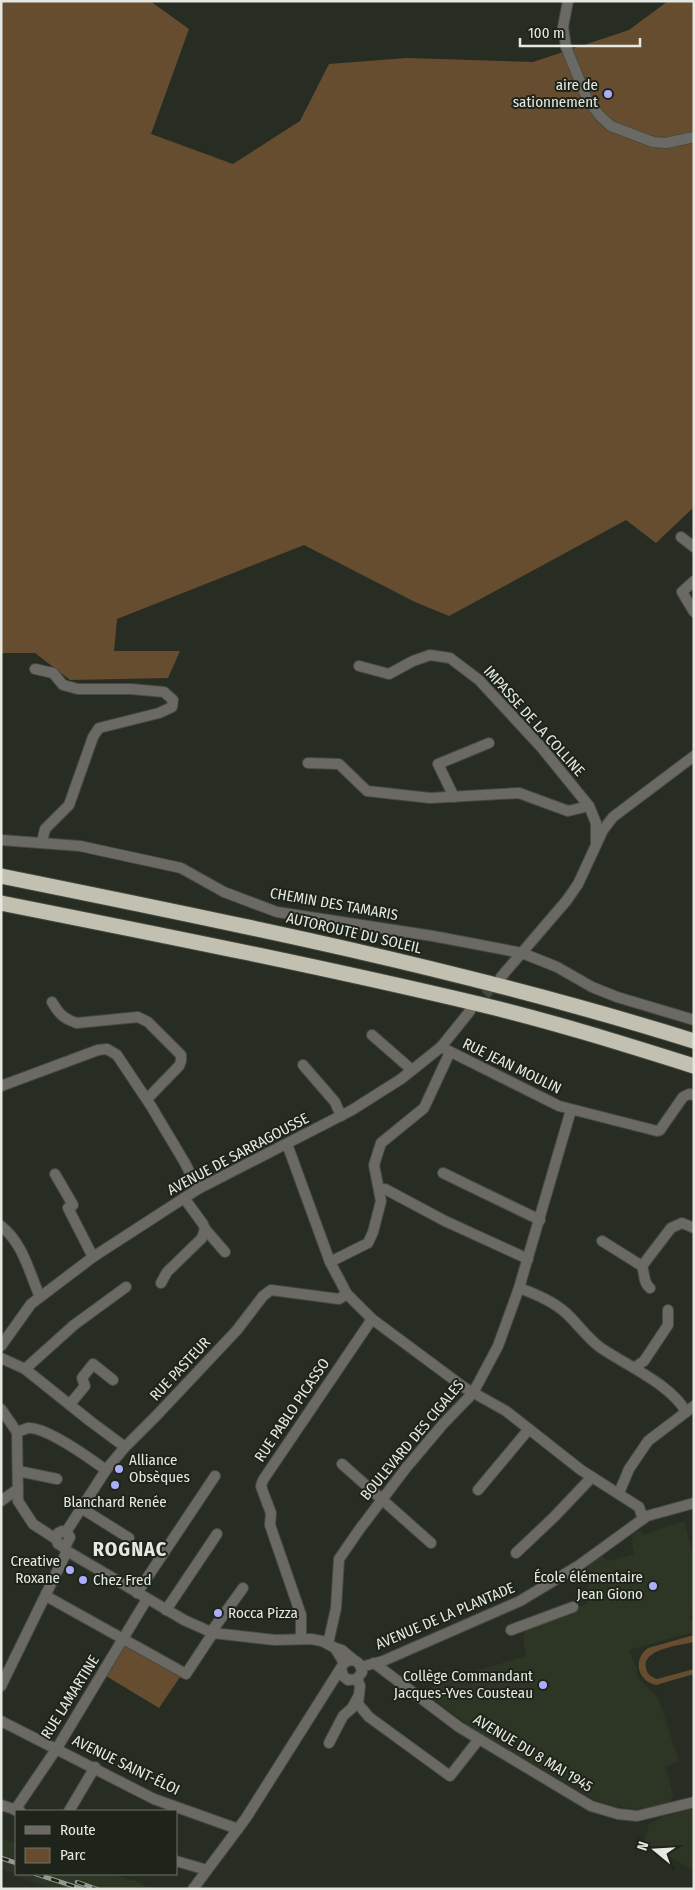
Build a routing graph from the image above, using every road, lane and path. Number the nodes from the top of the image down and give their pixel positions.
1 (568, 1) edge
2 (694, 138) edge
3 (681, 537) dead end
4 (694, 548) edge
5 (694, 580) edge
6 (694, 612) edge
7 (359, 666) dead end
8 (35, 670) dead end
9 (489, 743) dead end
10 (694, 756) edge
11 (308, 763) dead end
12 (454, 796) junction
13 (589, 806) junction
14 (1, 840) edge
15 (42, 842) junction
16 (596, 845) junction
17 (1, 876) edge
18 (1, 903) edge
19 (522, 953) junction
20 (501, 977) tunnel mouth
21 (52, 1002) dead end
22 (470, 1011) tunnel mouth
23 (694, 1020) edge
24 (372, 1035) dead end
25 (694, 1041) edge
26 (445, 1049) junction
27 (303, 1065) dead end
28 (694, 1066) edge
29 (412, 1070) junction
30 (1, 1086) edge
31 (694, 1095) edge
32 (147, 1099) junction
33 (571, 1110) junction
34 (341, 1116) junction
35 (287, 1144) junction
36 (55, 1174) dead end
37 (443, 1174) dead end
38 (385, 1189) dead end
39 (198, 1190) junction
40 (184, 1198) junction
41 (540, 1220) junction
42 (1, 1226) edge
43 (694, 1228) edge
44 (205, 1230) junction
45 (602, 1241) dead end
46 (225, 1252) dead end
47 (94, 1257) junction
48 (528, 1260) junction
49 (330, 1262) junction
50 (642, 1266) junction
51 (160, 1283) dead end
52 (126, 1287) dead end
53 (519, 1288) junction
54 (650, 1288) dead end
55 (347, 1294) junction
56 (40, 1297) junction
57 (668, 1310) dead end
58 (372, 1319) junction
59 (1, 1346) edge
60 (1, 1358) edge
61 (634, 1368) junction
62 (26, 1369) junction
63 (113, 1380) dead end
64 (473, 1393) junction
65 (70, 1404) junction
66 (1, 1409) edge
67 (690, 1409) edge
68 (529, 1429) junction
69 (17, 1432) junction
70 (125, 1447) junction
71 (342, 1464) dead end
72 (106, 1470) junction
73 (18, 1471) junction
74 (215, 1476) dead end
75 (592, 1477) junction
76 (57, 1479) dead end
77 (18, 1489) junction
78 (478, 1490) dead end
79 (619, 1493) junction
80 (381, 1500) junction
81 (1, 1501) edge
82 (694, 1503) edge
83 (81, 1508) junction
84 (643, 1519) junction
85 (217, 1534) dead end
86 (129, 1538) dead end
87 (431, 1543) dead end
88 (61, 1545) junction
89 (516, 1553) dead end
90 (243, 1588) dead end
91 (137, 1593) junction
92 (46, 1596) junction
93 (148, 1599) junction
94 (573, 1607) dead end
95 (166, 1610) junction
96 (511, 1630) dead end
97 (213, 1633) junction
98 (297, 1638) junction
99 (124, 1639) junction
100 (331, 1646) junction
101 (374, 1663) junction
102 (350, 1664) junction
103 (352, 1679) junction
104 (1, 1686) edge
105 (359, 1696) junction
106 (321, 1698) junction
107 (1, 1721) edge
108 (479, 1739) junction
109 (329, 1743) dead end
110 (57, 1748) junction
111 (95, 1767) junction
112 (694, 1802) edge
113 (1, 1805) edge
114 (17, 1810) edge
115 (70, 1810) edge
116 (238, 1829) junction
117 (178, 1862) edge
118 (207, 1870) junction
119 (193, 1889) edge

1 - 2 street
3 - 4 street
5 - 6 street
7 - 13 street, IMPASSE DE LA COLLINE
8 - 15 street
9 - 12 street
10 - 16 street
11 - 12 street
12 - 13 street
13 - 16 street, IMPASSE DE LA COLLINE
14 - 15 street, CHEMIN DES TAMARIS
15 - 19 street, CHEMIN DES TAMARIS
16 - 19 street
17 - 25 highway, AUTOROUTE DU SOLEIL
18 - 28 highway
19 - 20 street
19 - 23 street, CHEMIN DES TAMARIS
21 - 32 street
22 - 26 street, AVENUE DE SARRAGOUSSE
24 - 29 street
26 - 29 street, AVENUE DE SARRAGOUSSE
26 - 33 street, RUE JEAN MOULIN
26 - 49 street
27 - 34 street
29 - 34 street, AVENUE DE SARRAGOUSSE
30 - 32 street
31 - 33 street, RUE JEAN MOULIN
32 - 39 street
33 - 41 street, BOULEVARD DES CIGALES
34 - 35 street, AVENUE DE SARRAGOUSSE
35 - 39 street, AVENUE DE SARRAGOUSSE
35 - 49 street
36 - 47 street
37 - 41 street
38 - 48 street
39 - 40 street, AVENUE DE SARRAGOUSSE
40 - 44 street
40 - 47 street, AVENUE DE SARRAGOUSSE
41 - 48 street, BOULEVARD DES CIGALES
42 - 56 street
43 - 50 street
44 - 46 street
44 - 51 street
45 - 50 street
47 - 56 street, AVENUE DE SARRAGOUSSE
48 - 53 street, BOULEVARD DES CIGALES
49 - 55 street
50 - 54 street
52 - 62 street
53 - 61 street
53 - 64 street, BOULEVARD DES CIGALES
55 - 58 street
55 - 70 street, RUE PASTEUR
56 - 59 street, AVENUE DE SARRAGOUSSE
57 - 61 street
58 - 64 street
58 - 98 street, RUE PABLO PICASSO
60 - 62 street
61 - 67 street
62 - 65 street
63 - 65 street
64 - 68 street
64 - 80 street, BOULEVARD DES CIGALES
65 - 70 street
66 - 69 street
67 - 79 street
68 - 75 street
68 - 78 street
69 - 72 street
69 - 73 street
70 - 72 street, RUE PASTEUR
71 - 80 street
72 - 83 street, RUE PASTEUR
73 - 76 street
73 - 77 street
74 - 91 street
75 - 79 street
75 - 89 street
77 - 81 street
77 - 88 street
79 - 84 street
80 - 87 street
80 - 100 street, BOULEVARD DES CIGALES
82 - 84 street, AVENUE DE LA PLANTADE
83 - 86 street
83 - 88 street, RUE PASTEUR
84 - 101 street, AVENUE DE LA PLANTADE
85 - 95 street
88 - 91 street
88 - 92 street
90 - 97 street
91 - 93 street
92 - 99 street
92 - 104 street
93 - 95 street
93 - 99 street, RUE LAMARTINE
94 - 96 street
95 - 97 street
97 - 98 street
97 - 99 street
98 - 100 street
99 - 110 street, RUE LAMARTINE
100 - 102 street
101 - 102 street, AVENUE DE LA PLANTADE
101 - 108 street, AVENUE DU 8 MAI 1945
102 - 103 street
102 - 103 street
102 - 106 street
103 - 105 street
103 - 106 street
105 - 108 street
105 - 109 street
106 - 116 street
107 - 110 street, AVENUE SAINT-ÉLOI
108 - 112 street, AVENUE DU 8 MAI 1945
110 - 111 street, AVENUE SAINT-ÉLOI
110 - 114 street, RUE LAMARTINE
111 - 115 street
111 - 116 street, AVENUE SAINT-ÉLOI
113 - 114 street
116 - 118 street
117 - 118 street
118 - 119 street

